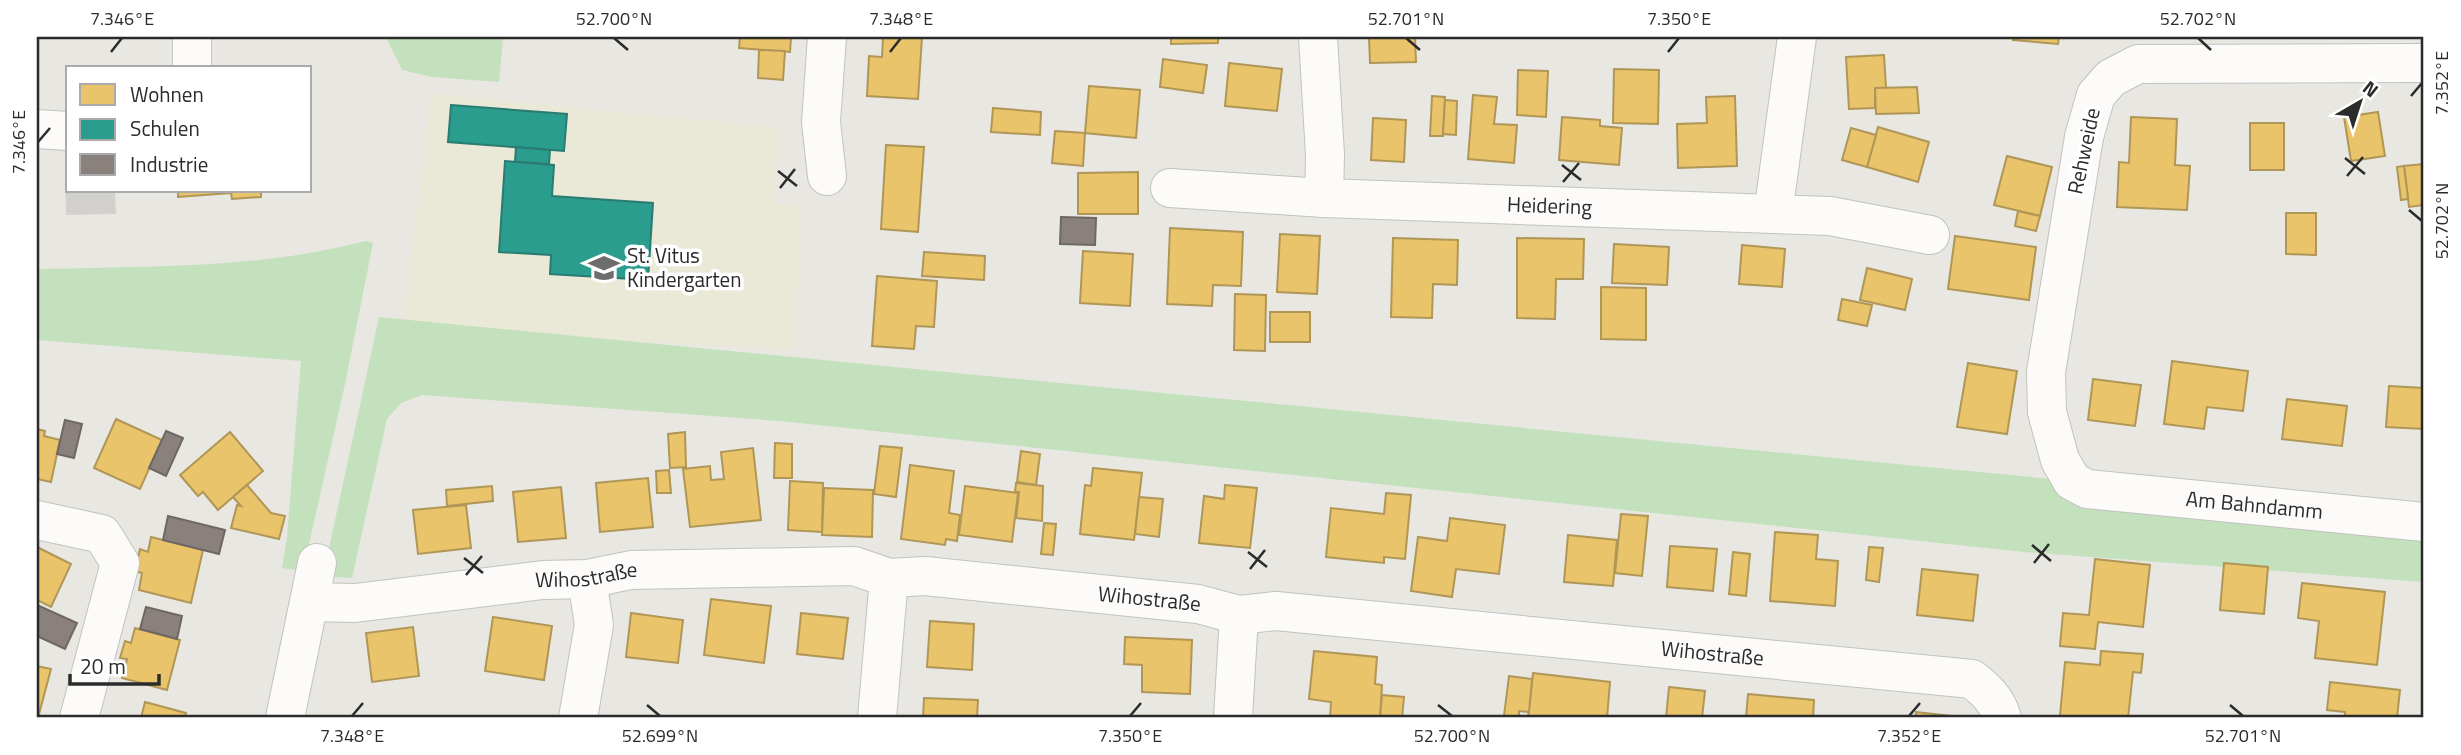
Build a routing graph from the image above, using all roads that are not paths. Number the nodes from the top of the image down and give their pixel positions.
1 (192, 37) edge
2 (827, 37) edge
3 (1318, 37) edge
4 (1797, 37) edge
5 (2424, 63) edge
6 (192, 66) edge
7 (37, 129) edge
8 (66, 131) edge
9 (827, 176) dead end
10 (1170, 188) dead end
11 (1324, 198) junction
12 (1773, 214) junction
13 (1930, 235) dead end
14 (2087, 489) joint
15 (37, 520) edge
16 (2424, 522) edge
17 (317, 563) dead end
18 (890, 578) junction
19 (587, 579) junction
20 (310, 602) junction
21 (1239, 615) junction
22 (1994, 704) edge
23 (79, 718) edge
24 (285, 718) edge
25 (578, 718) edge
26 (877, 718) edge
27 (1233, 718) edge

1 - 6 street
2 - 9 street
3 - 11 street
4 - 12 street
5 - 14 street, Rehweide
7 - 8 street
10 - 11 street, Heidering
11 - 12 street, Heidering
12 - 13 street, Heidering
14 - 16 street, Am Bahndamm
15 - 23 street
17 - 20 street
18 - 19 street, Wihostraße
18 - 21 street, Wihostraße
18 - 26 street
19 - 20 street, Wihostraße
19 - 25 street
20 - 24 street
21 - 22 street, Wihostraße
21 - 27 street

